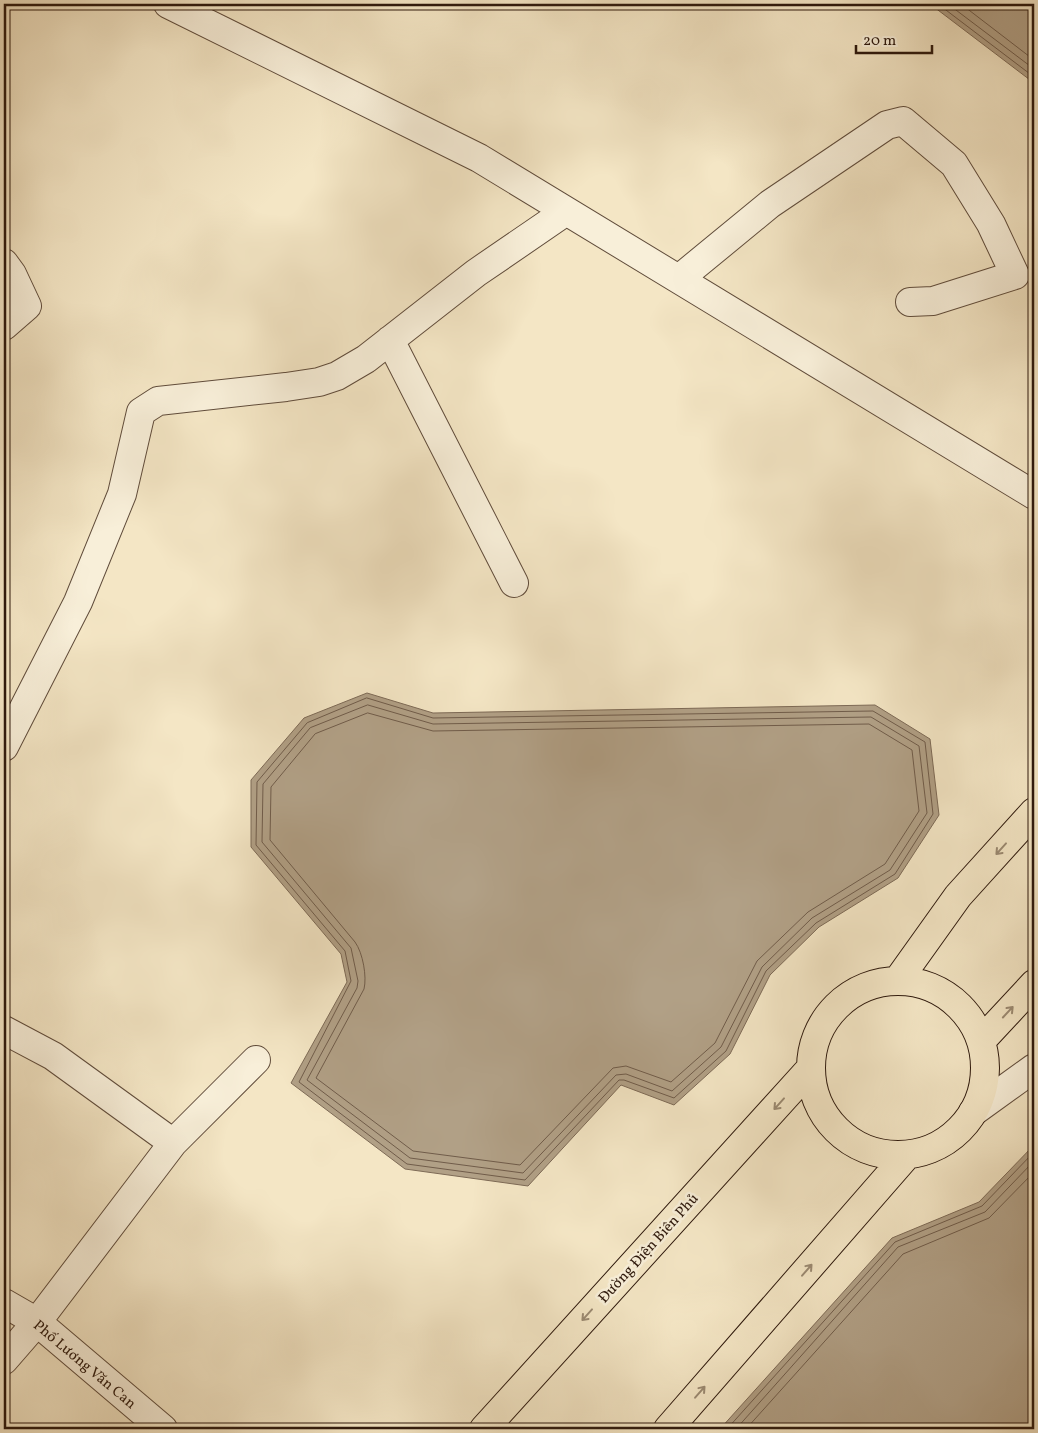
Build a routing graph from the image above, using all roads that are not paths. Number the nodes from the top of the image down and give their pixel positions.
1 (168, 4) edge
2 (565, 212) junction
3 (4, 263) edge
4 (680, 278) junction
5 (910, 302) dead end
6 (4, 326) edge
7 (390, 340) junction
8 (1034, 494) edge
9 (514, 583) dead end
10 (4, 747) edge
11 (1034, 812) edge
12 (898, 980) junction
13 (1034, 984) edge
14 (4, 1030) edge
15 (981, 1041) junction
16 (256, 1060) dead end
17 (812, 1068) junction
18 (1034, 1068) edge
19 (973, 1112) junction
20 (173, 1143) junction
21 (907, 1155) junction
22 (4, 1302) edge
23 (37, 1322) junction
24 (4, 1360) edge
25 (163, 1429) edge
26 (484, 1429) edge
27 (668, 1429) edge

1 - 2 street
2 - 4 street
2 - 7 street
3 - 6 street
4 - 5 street
4 - 8 street
7 - 9 street
7 - 10 street
11 -> 12 main road
12 - 15 main road
12 - 17 main road
15 -> 13 main road
14 - 20 street
15 - 19 main road
16 - 20 street
17 - 21 main road
17 -> 26 main road, Đường Điện Biên Phủ
18 - 19 street
19 - 21 main road
20 - 23 street
27 -> 21 main road
22 - 23 street, Phố Lương Văn Can
23 - 24 street
23 - 25 street, Phố Lương Văn Can

